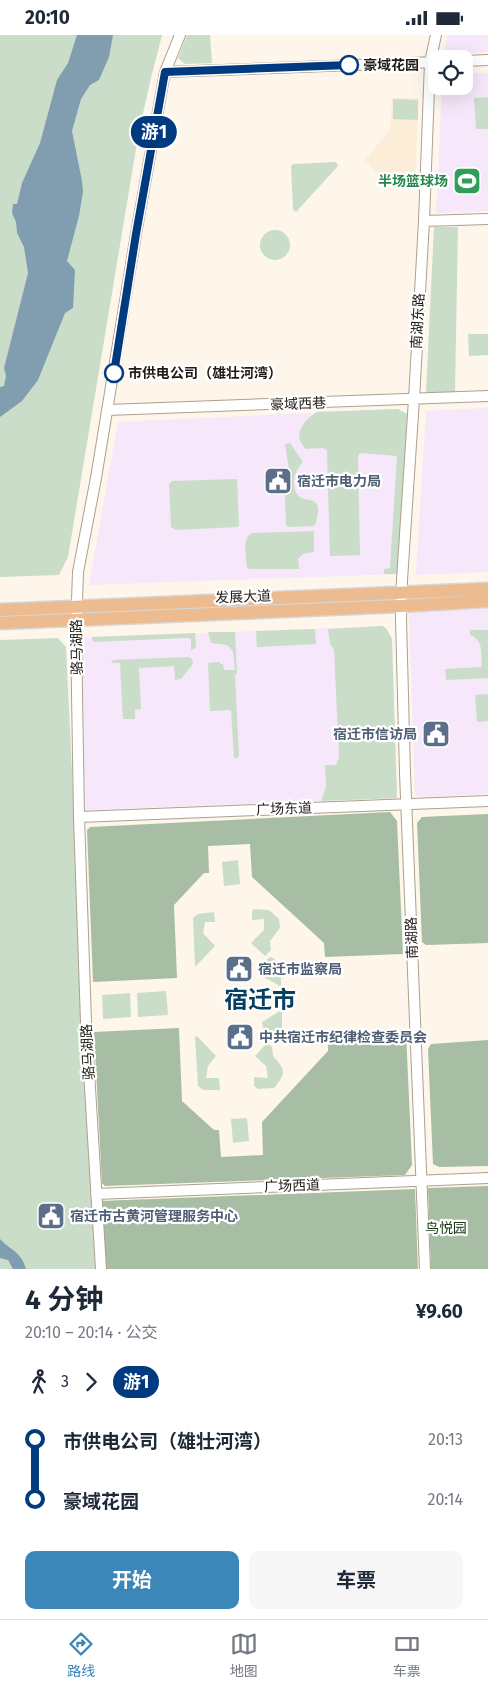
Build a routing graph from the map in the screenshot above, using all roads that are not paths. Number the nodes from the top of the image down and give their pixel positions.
1 (180, 35) edge
2 (436, 35) edge
3 (434, 50) edge
4 (488, 60) edge
5 (473, 61) edge
6 (428, 62) edge
7 (165, 72) junction
8 (431, 95) edge
9 (488, 219) edge
10 (424, 221) junction
11 (488, 396) edge
12 (414, 399) junction
13 (107, 410) junction
14 (488, 589) edge
15 (402, 593) junction
16 (488, 601) edge
17 (401, 606) junction
18 (0, 610) edge
19 (76, 614) junction
20 (0, 623) edge
21 (488, 801) edge
22 (406, 804) junction
23 (79, 817) junction
24 (488, 1178) edge
25 (422, 1181) junction
26 (96, 1194) junction
27 (101, 1269) edge
28 (425, 1269) edge

1 - 7 street, 骆马湖路
2 - 3 street, 南湖东路
4 - 5 street
6 - 7 street
7 - 13 street, 骆马湖路
8 - 10 street, 南湖东路
9 - 10 street
10 - 12 street, 南湖东路
11 - 12 street, 豪域西巷
12 - 13 street, 豪域西巷
12 - 15 street, 南湖东路
13 - 19 street, 骆马湖路
14 - 15 main road, 发展大道
15 - 17 street, 南湖东路
15 - 19 main road, 发展大道
16 - 17 main road, 发展大道
17 - 19 main road, 发展大道
17 - 22 street, 南湖路
18 - 19 main road, 发展大道
19 - 20 main road, 发展大道
19 - 23 street, 骆马湖路
21 - 22 street, 广场东道
22 - 23 street, 广场东道
22 - 25 street, 南湖路
23 - 26 street, 骆马湖路
24 - 25 street, 广场西道
25 - 26 street, 广场西道
25 - 28 street, 南湖路
26 - 27 street, 骆马湖路

